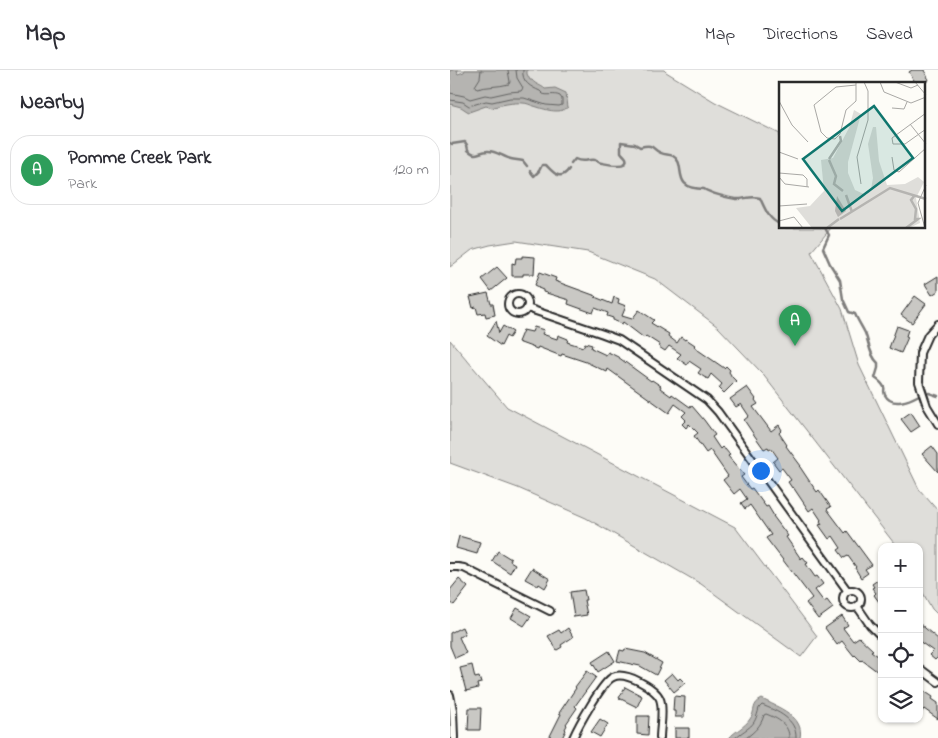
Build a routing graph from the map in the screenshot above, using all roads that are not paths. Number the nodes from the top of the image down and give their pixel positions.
1 (527, 308) dead end
2 (938, 324) edge
3 (938, 424) edge
4 (450, 567) edge
5 (847, 590) junction
6 (857, 606) junction
7 (550, 611) dead end
8 (878, 634) edge
9 (923, 671) edge
10 (938, 682) edge
11 (450, 695) edge
12 (454, 738) edge
13 (573, 738) edge
14 (660, 738) edge

1 - 5 street
2 - 3 street
4 - 7 street
5 - 6 street
5 - 6 street
6 - 8 street
9 - 10 street
11 - 12 street
13 - 14 street

